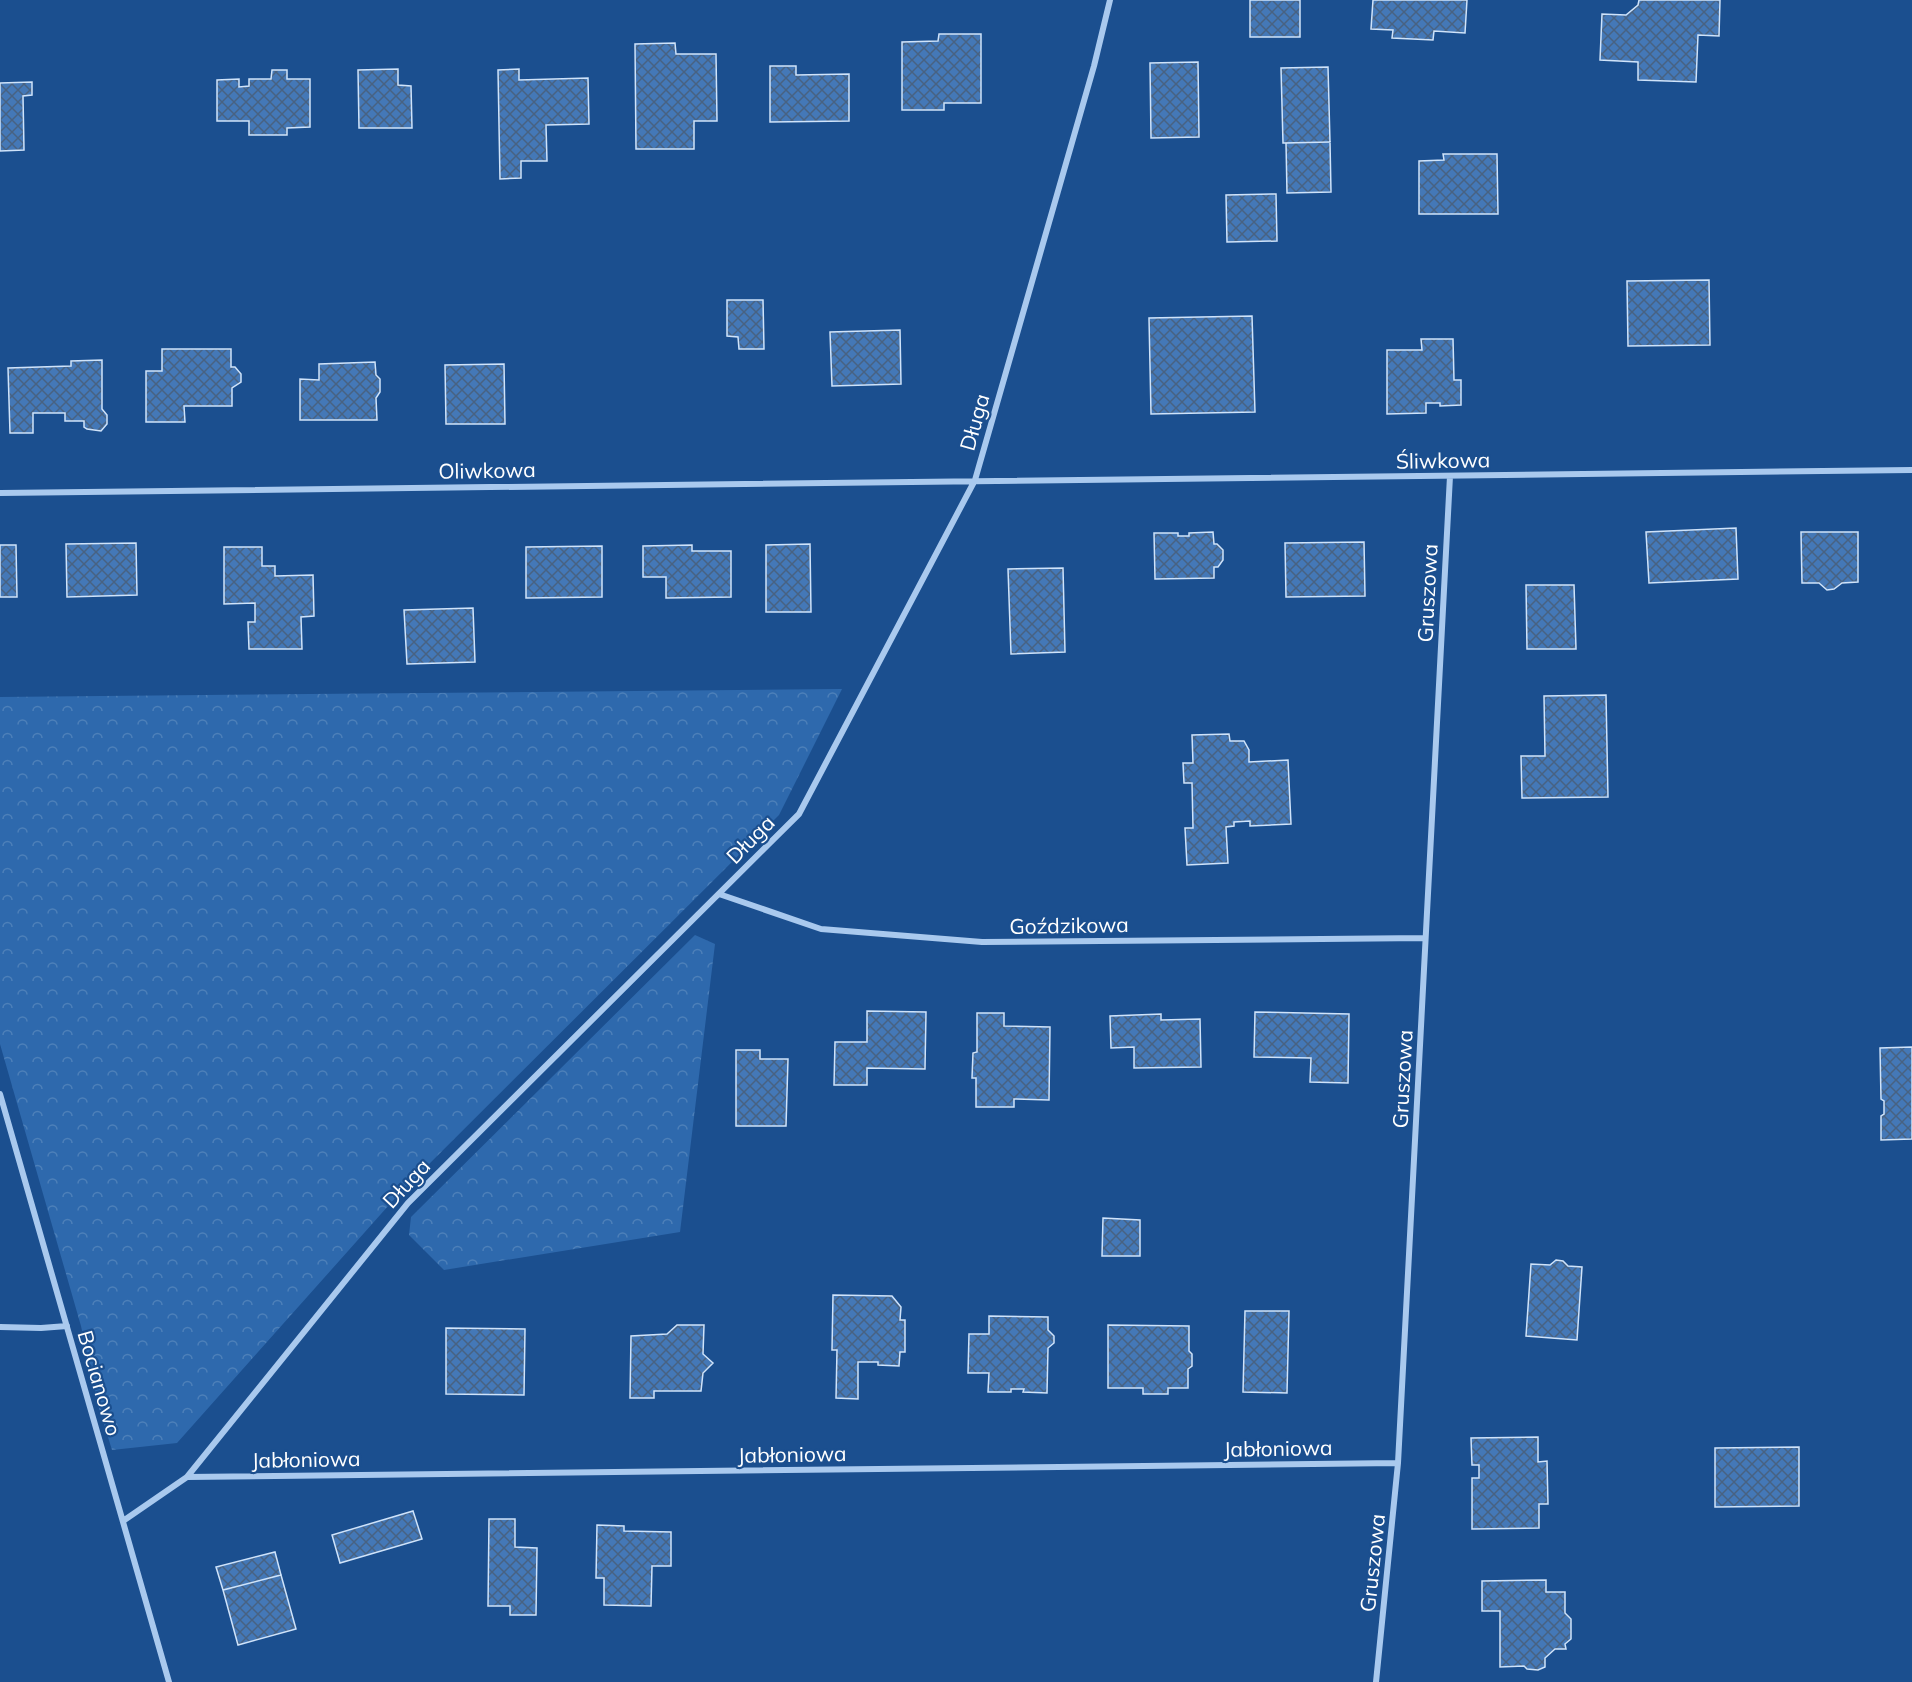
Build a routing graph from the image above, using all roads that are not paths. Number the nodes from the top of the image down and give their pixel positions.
1 (1110, 0) edge
2 (1912, 470) edge
3 (1450, 476) junction
4 (975, 480) junction
5 (0, 493) edge
6 (719, 894) junction
7 (1425, 938) junction
8 (0, 1094) edge
9 (67, 1326) junction
10 (0, 1327) edge
11 (1398, 1463) junction
12 (187, 1477) junction
13 (123, 1521) junction
14 (169, 1682) edge
15 (1376, 1682) edge

1 - 4 street, Długa
2 - 3 street, Śliwkowa
3 - 4 street, Śliwkowa
3 - 7 street, Gruszowa
4 - 5 street, Oliwkowa
4 - 6 street, Długa
6 - 7 street, Goździkowa
6 - 12 street, Długa
7 - 11 street, Gruszowa
8 - 9 street, Bocianowo
9 - 10 street
9 - 13 street, Bocianowo
11 - 12 street, Jabłoniowa
11 - 15 street, Gruszowa
12 - 13 street, Długa
13 - 14 street, Bocianowo

